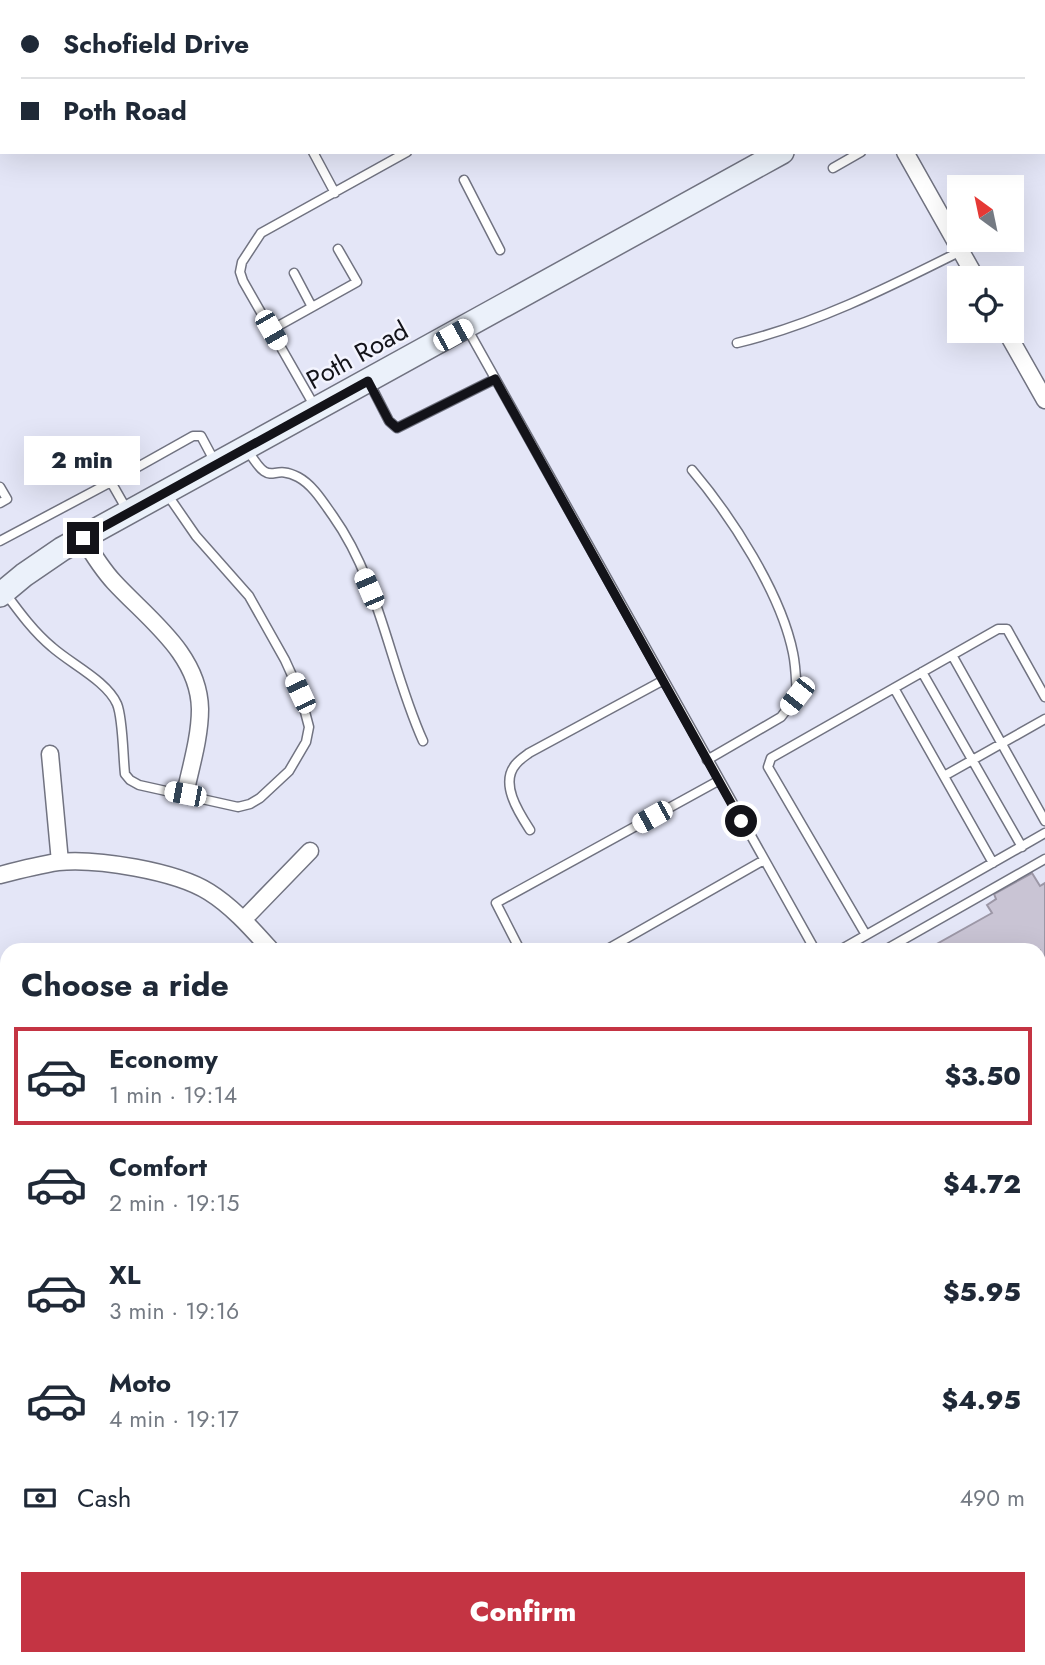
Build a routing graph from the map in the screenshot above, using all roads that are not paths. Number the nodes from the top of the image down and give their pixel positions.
1 (314, 154) edge
2 (403, 154) edge
3 (778, 154) edge
4 (858, 154) edge
5 (906, 154) edge
6 (833, 168) dead end
7 (464, 180) dead end
8 (335, 193) junction
9 (947, 226) edge
10 (338, 249) dead end
11 (500, 250) dead end
12 (959, 252) edge
13 (295, 273) dead end
14 (313, 307) junction
15 (466, 327) junction
16 (271, 330) junction
17 (737, 343) dead end
18 (1013, 343) edge
19 (495, 379) junction
20 (368, 381) junction
21 (1045, 400) edge
22 (317, 410) junction
23 (246, 448) junction
24 (216, 464) junction
25 (692, 470) dead end
26 (111, 482) junction
27 (0, 487) edge
28 (165, 492) junction
29 (0, 503) edge
30 (128, 512) junction
31 (83, 538) junction
32 (0, 541) edge
33 (2, 593) edge
34 (952, 655) junction
35 (922, 672) junction
36 (662, 681) junction
37 (894, 688) junction
38 (1045, 696) edge
39 (1045, 719) edge
40 (423, 741) dead end
41 (1002, 744) junction
42 (50, 754) dead end
43 (706, 760) junction
44 (972, 760) junction
45 (944, 776) junction
46 (718, 780) junction
47 (185, 794) junction
48 (1045, 821) edge
49 (530, 830) dead end
50 (1045, 834) edge
51 (1022, 847) junction
52 (310, 851) dead end
53 (1045, 859) edge
54 (764, 860) junction
55 (60, 862) junction
56 (993, 863) junction
57 (0, 875) edge
58 (244, 919) junction
59 (866, 935) junction
60 (265, 943) edge
61 (516, 943) edge
62 (618, 943) edge
63 (811, 943) edge
64 (852, 943) edge
65 (898, 943) edge

1 - 8 lane
2 - 8 lane
3 - 15 street, Poth Road
4 - 6 lane
5 - 9 street
7 - 11 lane
8 - 16 lane
10 - 14 lane
12 - 17 lane
13 - 14 lane
14 - 16 lane
15 - 19 lane
15 - 20 street, Poth Road
16 - 22 lane
18 - 21 street
19 - 20 lane
19 - 36 lane
20 - 22 street, Poth Road
22 - 23 street, Poth Road
23 - 24 street, Poth Road
23 - 40 lane
24 - 26 lane
24 - 28 street, Poth Road
25 - 43 lane
26 - 30 lane
26 - 32 lane
27 - 29 lane
28 - 30 street, Poth Road
28 - 47 lane
30 - 31 street, Poth Road
31 - 33 street, Poth Road
31 - 47 street
33 - 47 lane
34 - 35 lane
34 - 38 lane
34 - 41 lane
35 - 37 lane
35 - 44 lane
36 - 43 lane
36 - 49 lane
37 - 45 lane
37 - 59 lane
39 - 41 lane
41 - 44 lane
41 - 48 lane
42 - 55 street
43 - 46 lane
44 - 45 lane
44 - 51 lane
45 - 56 lane
46 - 54 lane
46 - 61 lane
50 - 51 lane
51 - 56 lane
52 - 58 street
53 - 65 lane
54 - 62 lane
54 - 63 lane
55 - 57 street
55 - 58 street
56 - 59 lane
58 - 60 street
59 - 64 lane

